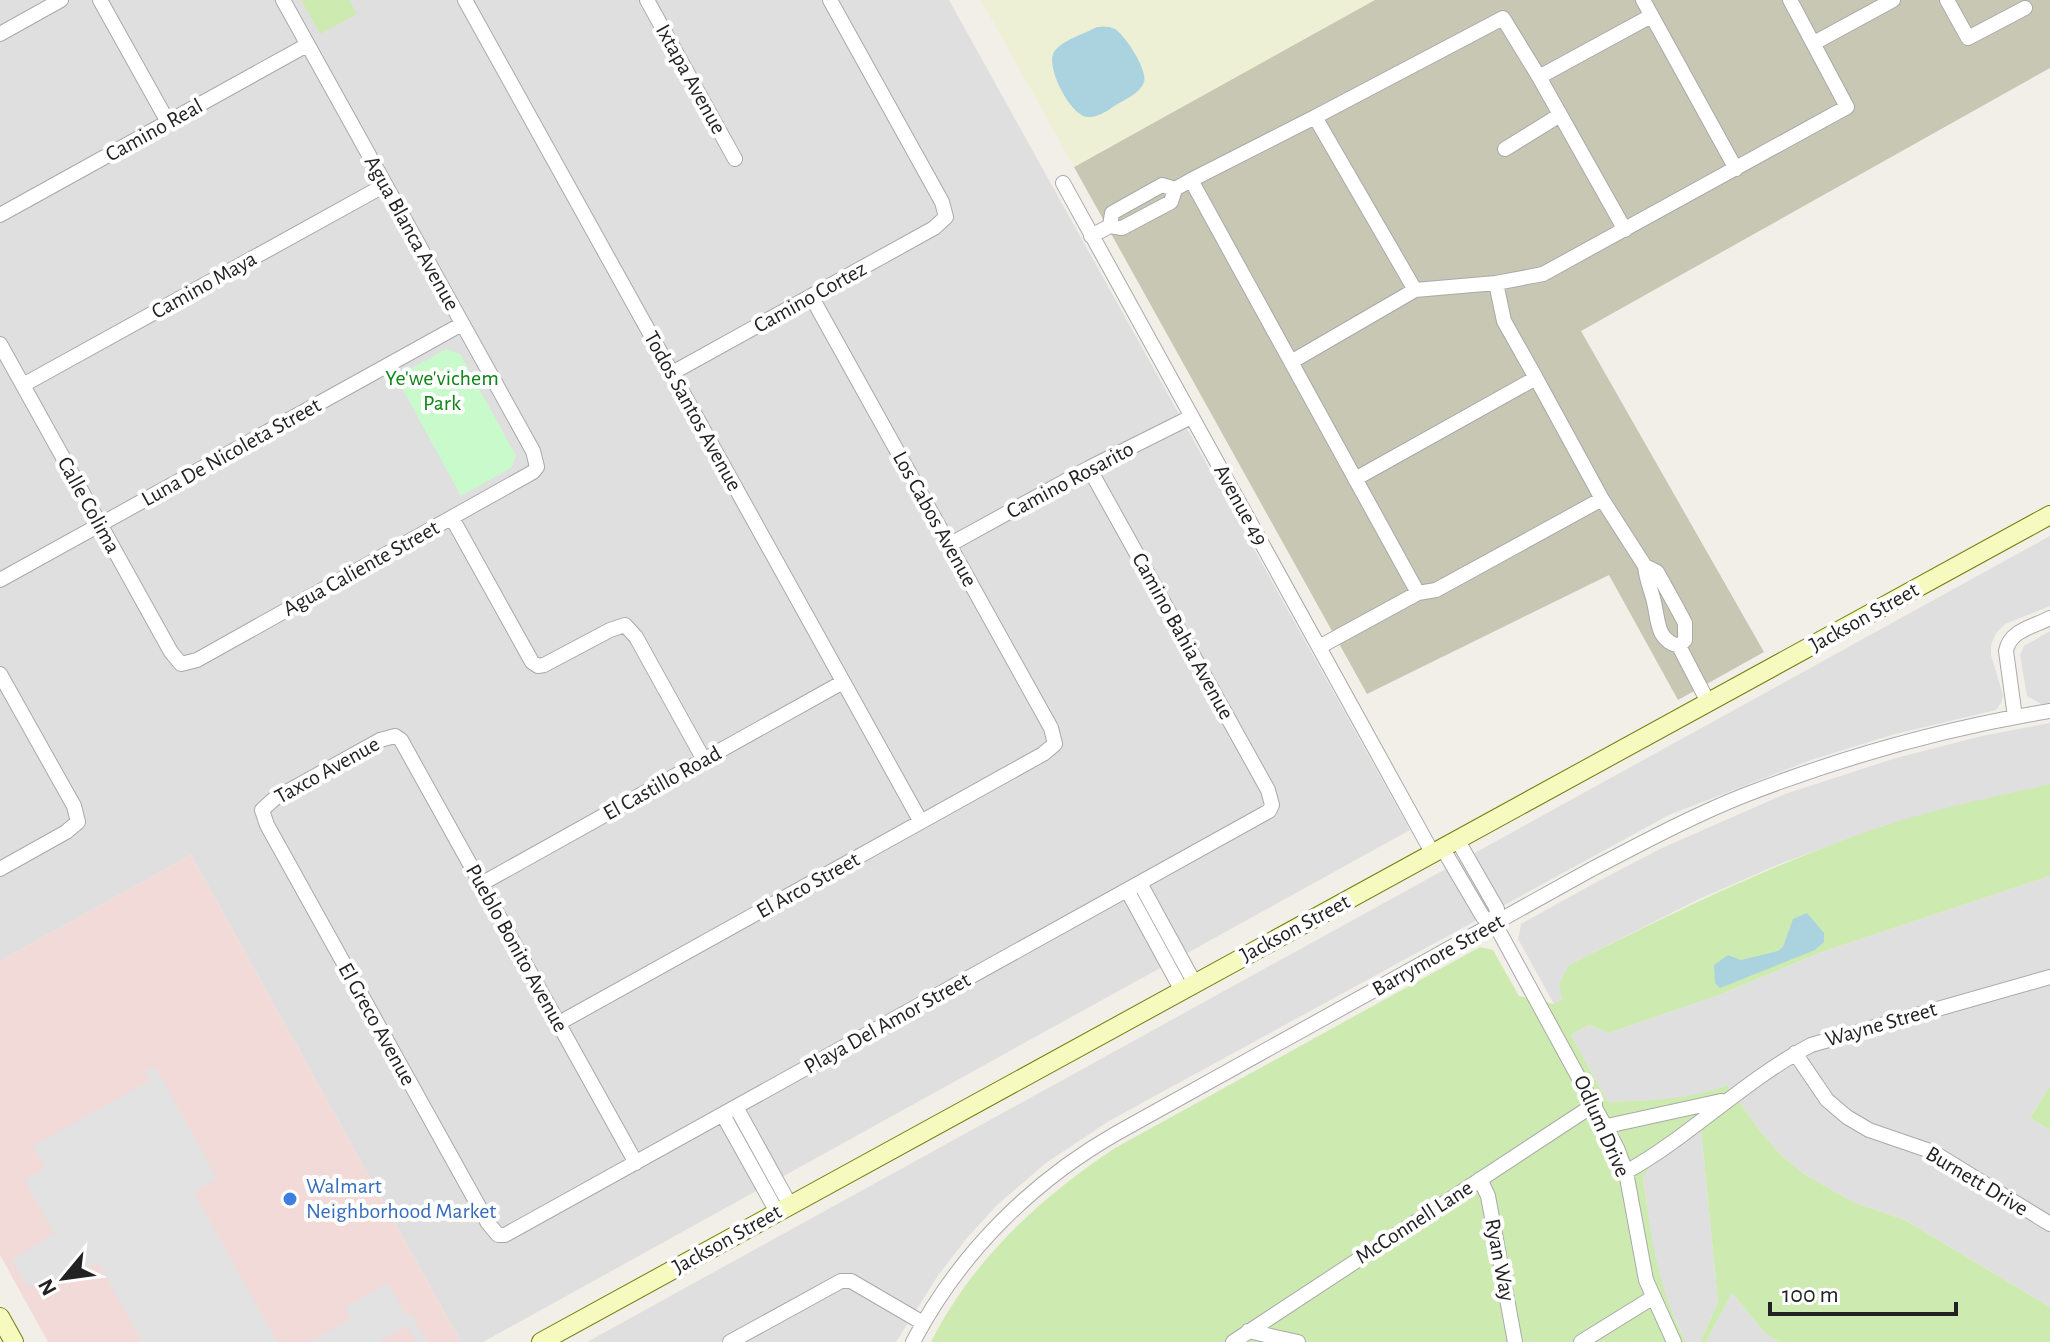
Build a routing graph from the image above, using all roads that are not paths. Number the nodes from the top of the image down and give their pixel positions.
1 (61, 0) edge
2 (100, 0) edge
3 (283, 0) edge
4 (465, 0) edge
5 (647, 0) edge
6 (830, 0) edge
7 (1643, 0) edge
8 (1790, 0) edge
9 (1893, 0) edge
10 (1947, 0) edge
11 (2025, 8) dead end
12 (1651, 16) junction
13 (0, 34) edge
14 (1814, 43) junction
15 (307, 45) junction
16 (1539, 77) junction
17 (1560, 115) junction
18 (1315, 117) junction
19 (168, 122) junction
20 (1505, 149) dead end
21 (735, 159) dead end
22 (1736, 169) junction
23 (1191, 180) junction
24 (1063, 183) dead end
25 (385, 185) junction
26 (1175, 189) junction
27 (1140, 197) junction
28 (1149, 214) junction
29 (0, 215) edge
30 (1110, 226) junction
31 (1625, 230) junction
32 (1091, 236) junction
33 (1496, 283) junction
34 (1415, 290) junction
35 (811, 296) junction
36 (462, 324) junction
37 (0, 344) edge
38 (1291, 362) junction
39 (672, 373) junction
40 (1536, 378) junction
41 (23, 385) junction
42 (1191, 417) junction
43 (537, 467) joint
44 (1089, 468) junction
45 (1355, 479) junction
46 (1602, 499) junction
47 (2050, 515) edge
48 (452, 518) junction
49 (100, 525) junction
50 (949, 545) junction
51 (1645, 566) junction
52 (0, 580) edge
53 (1418, 593) junction
54 (1675, 605) junction
55 (1656, 614) junction
56 (2050, 618) edge
57 (1679, 646) junction
58 (1319, 647) junction
59 (181, 664) joint
60 (0, 674) edge
61 (843, 682) junction
62 (1708, 702) junction
63 (2050, 711) edge
64 (2015, 717) junction
65 (395, 736) joint
66 (1055, 744) joint
67 (704, 760) junction
68 (1272, 805) joint
69 (262, 810) joint
70 (921, 822) junction
71 (1444, 848) junction
72 (0, 869) edge
73 (481, 884) junction
74 (1483, 885) junction
75 (1133, 887) junction
76 (1469, 894) junction
77 (1495, 924) junction
78 (2050, 977) edge
79 (1188, 985) junction
80 (559, 1023) junction
81 (1795, 1053) junction
82 (1725, 1100) junction
83 (1595, 1104) junction
84 (729, 1111) junction
85 (1607, 1126) junction
86 (636, 1163) junction
87 (1626, 1172) junction
88 (1480, 1179) junction
89 (783, 1208) junction
90 (2050, 1224) edge
91 (498, 1235) joint
92 (1652, 1298) junction
93 (0, 1317) edge
94 (923, 1323) junction
95 (1248, 1331) junction
96 (14, 1342) edge
97 (541, 1342) edge
98 (730, 1342) edge
99 (913, 1342) edge
100 (1233, 1342) edge
101 (1298, 1342) edge
102 (1515, 1342) edge
103 (1581, 1342) edge
104 (1674, 1342) edge

1 - 13 street
2 - 19 street
3 - 15 street, Agua Blanca Avenue
4 - 39 street, Todos Santos Avenue
5 - 21 street, Ixtapa Avenue
6 - 35 street, Camino Cortez
7 - 12 street
8 - 14 street
9 - 14 street
10 - 11 street
12 - 16 street
12 - 22 street
14 - 22 street
15 - 19 street, Camino Real
15 - 25 street, Agua Blanca Avenue
16 - 17 street
16 - 18 street
17 - 20 street
17 - 31 street
18 - 23 street
18 - 34 street
19 - 29 street, Camino Real
22 - 31 street
23 - 26 street
23 - 38 street
24 - 32 street, Avenue 49
25 - 36 street, Agua Blanca Avenue
25 - 41 street, Camino Maya
26 - 27 street
26 - 28 street
27 - 28 street
27 - 30 street
28 - 30 street
30 - 32 street
31 - 33 street
32 - 42 street, Avenue 49
33 - 34 street
33 - 40 street
34 - 38 street
35 - 39 street, Camino Cortez
35 - 50 street, Los Cabos Avenue
36 - 43 street, Agua Blanca Avenue
36 - 49 street, Luna De Nicoleta Street
37 - 41 street, Calle Colima
38 - 45 street
39 - 61 street, Todos Santos Avenue
40 - 45 street
40 - 46 street
41 - 49 street, Calle Colima
42 - 44 street, Camino Rosarito
42 - 58 street, Avenue 49
43 - 48 street, Agua Caliente Street
44 - 50 street, Camino Rosarito
44 - 68 street, Camino Bahia Avenue
45 - 53 street
46 - 51 street
46 - 53 street
47 - 62 main road, Jackson Street
48 - 59 street, Agua Caliente Street
48 - 67 street
49 - 52 street, Luna De Nicoleta Street
49 - 59 street, Calle Colima
50 - 66 street, Los Cabos Avenue
51 - 54 street
51 - 55 street
53 - 58 street
54 - 55 street
54 - 57 street
55 - 57 street
56 - 64 street
57 - 62 street
58 - 71 street, Avenue 49
60 - 72 street
61 - 67 street, El Castillo Road
61 - 70 street, Todos Santos Avenue
62 - 71 main road, Jackson Street
63 - 64 street, Barrymore Street
64 - 77 street, Barrymore Street
65 - 69 street, Taxco Avenue
65 - 73 street, Pueblo Bonito Avenue
66 - 70 street, El Arco Street
67 - 73 street, El Castillo Road
68 - 75 street, Playa Del Amor Street
69 - 91 street, El Greco Avenue
70 - 80 street, El Arco Street
71 - 74 street, Odlum Drive
71 - 76 street, Odlum Drive
71 - 79 main road, Jackson Street
73 - 80 street, Pueblo Bonito Avenue
74 - 76 street
74 - 77 street, Odlum Drive
75 - 79 street
75 - 84 street, Playa Del Amor Street
76 - 77 street, Odlum Drive
77 - 83 street, Odlum Drive
77 - 94 street, Barrymore Street
78 - 81 street, Wayne Street
79 - 89 main road, Jackson Street
80 - 86 street, Pueblo Bonito Avenue
81 - 82 street, Wayne Street
81 - 90 street, Burnett Drive
82 - 85 street, Wayne Street
82 - 87 street, Wayne Street
83 - 85 street, Odlum Drive
83 - 88 street, McConnell Lane
84 - 86 street, Playa Del Amor Street
84 - 89 street
85 - 87 street, Odlum Drive
86 - 91 street, Playa Del Amor Street
87 - 92 street, Odlum Drive
88 - 95 street, McConnell Lane
88 - 102 street, Ryan Way
89 - 97 main road, Jackson Street
92 - 103 street
92 - 104 street, Odlum Drive
93 - 96 main road
94 - 98 street
94 - 99 street, Barrymore Street
95 - 100 street, McConnell Lane
95 - 101 street

